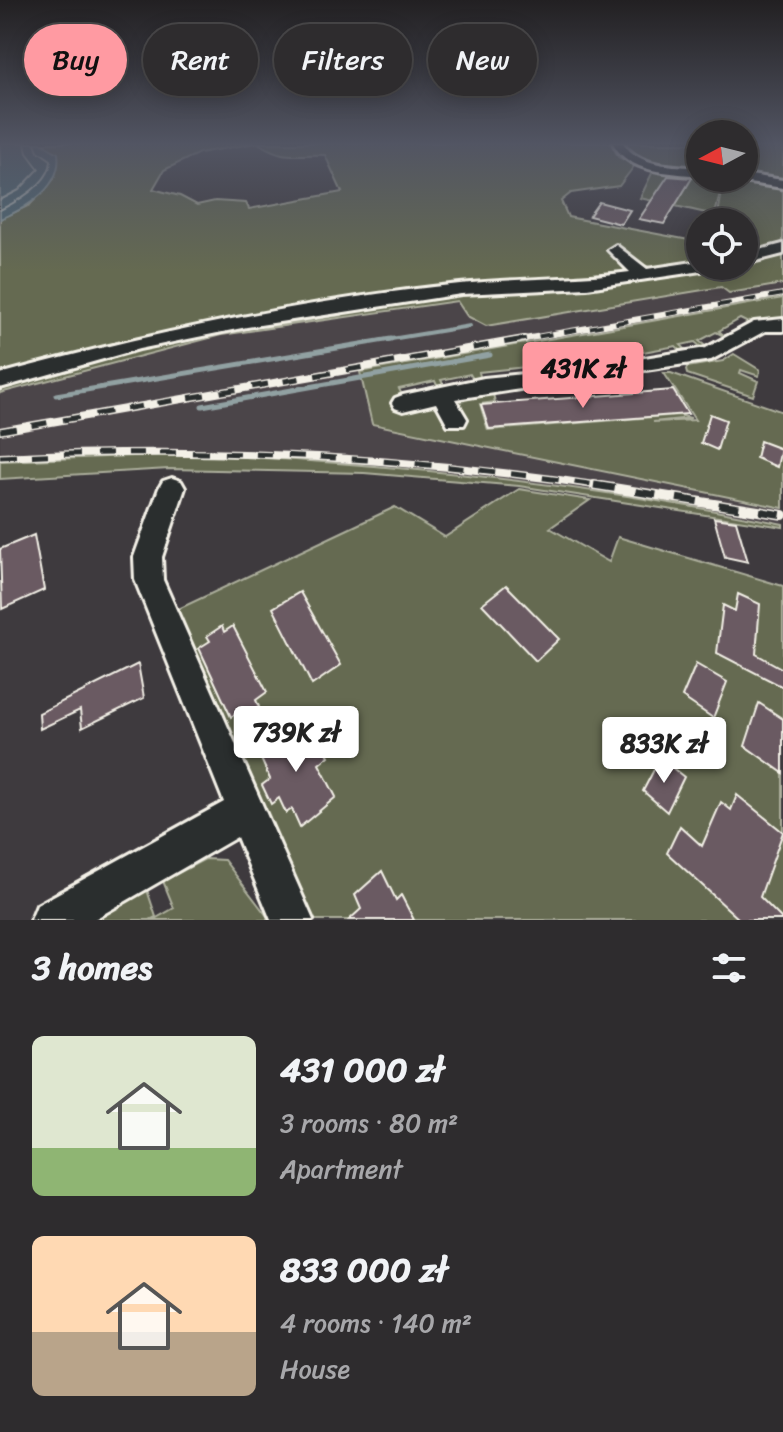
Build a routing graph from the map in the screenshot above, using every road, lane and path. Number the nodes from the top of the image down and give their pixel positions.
1 (783, 249) edge
2 (616, 250) dead end
3 (758, 255) edge
4 (686, 268) edge
5 (644, 275) junction
6 (783, 325) edge
7 (0, 381) edge
8 (442, 394) junction
9 (403, 403) dead end
10 (456, 419) dead end
11 (172, 488) dead end
12 (245, 811) junction
13 (52, 920) edge
14 (292, 920) edge

1 - 3 street
2 - 5 street
4 - 5 street
5 - 7 street
6 - 8 street
8 - 9 street
8 - 10 street
11 - 12 street
12 - 13 street
12 - 14 street

